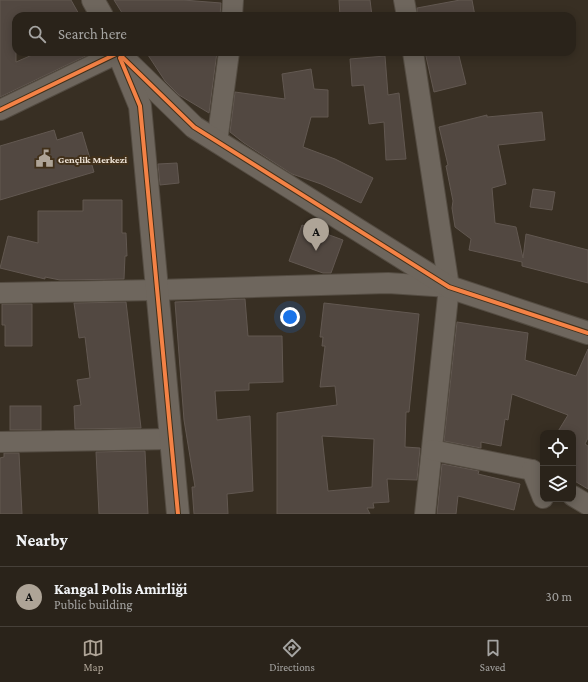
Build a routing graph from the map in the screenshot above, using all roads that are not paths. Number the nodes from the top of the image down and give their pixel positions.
1 (93, 0) edge
2 (233, 0) edge
3 (404, 0) edge
4 (100, 12) edge
5 (232, 12) edge
6 (406, 12) edge
7 (112, 56) edge
8 (119, 56) edge
9 (121, 56) edge
10 (228, 56) edge
11 (414, 56) edge
12 (0, 110) edge
13 (217, 142) junction
14 (449, 287) junction
15 (158, 290) junction
16 (0, 293) edge
17 (588, 333) edge
18 (172, 439) junction
19 (0, 442) edge
20 (432, 450) junction
21 (537, 473) edge
22 (540, 486) edge
23 (576, 498) edge
24 (544, 502) edge
25 (588, 505) edge
26 (178, 514) edge
27 (425, 514) edge
28 (549, 514) edge

1 - 4 street
2 - 5 street
3 - 6 street
7 - 12 street
8 - 15 street
9 - 13 street
10 - 13 street
11 - 14 street
13 - 14 street
14 - 15 street
14 - 17 street
14 - 20 street
15 - 16 street
15 - 18 street
18 - 19 street
18 - 26 street
20 - 21 street
20 - 27 street
21 - 22 street
23 - 25 street
24 - 28 street

